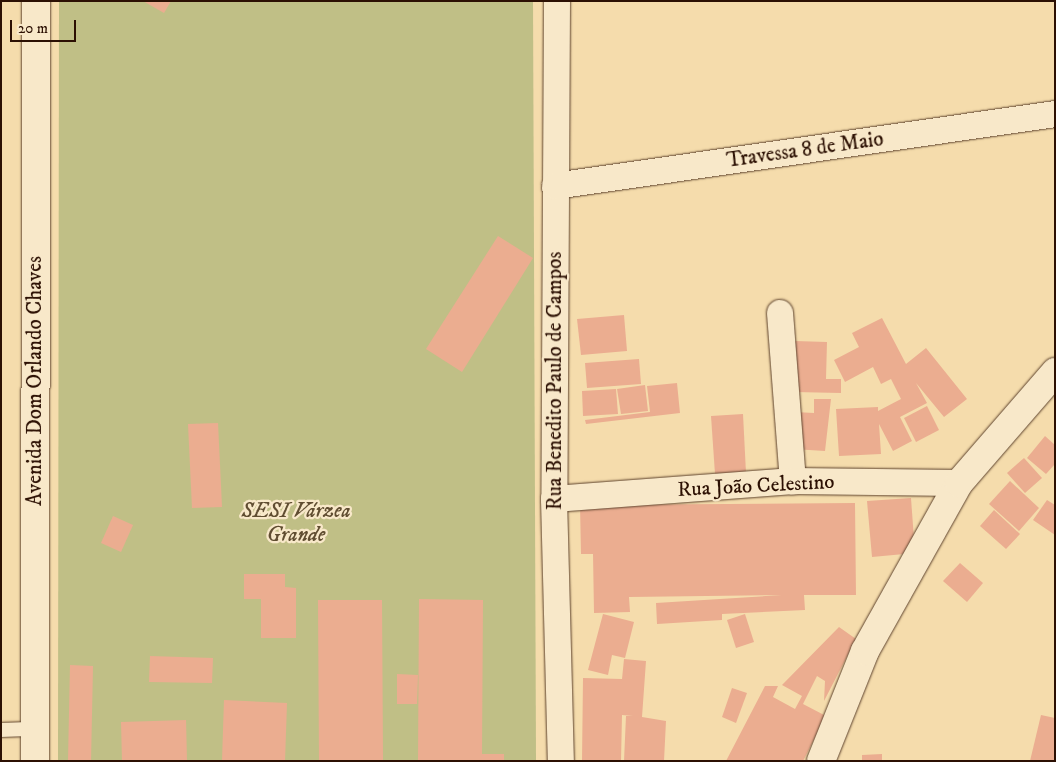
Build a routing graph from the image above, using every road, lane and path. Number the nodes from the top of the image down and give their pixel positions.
1 (36, 1) edge
2 (557, 1) edge
3 (1055, 114) edge
4 (555, 186) junction
5 (780, 313) dead end
6 (1055, 372) edge
7 (792, 481) junction
8 (959, 483) junction
9 (554, 499) junction
10 (35, 729) junction
11 (1, 730) edge
12 (35, 761) edge
13 (561, 761) edge
14 (821, 761) edge

1 - 10 main road, Avenida Dom Orlando Chaves
2 - 4 street, Rua Benedito Paulo de Campos
3 - 4 street, Travessa 8 de Maio
4 - 9 street, Rua Benedito Paulo de Campos
5 - 7 street
6 - 8 main road
7 - 8 street, Rua João Celestino
7 - 9 street, Rua João Celestino
8 - 14 main road
9 - 13 street, Rua Benedito Paulo de Campos
10 - 11 lane
10 - 12 main road, Avenida Dom Orlando Chaves

